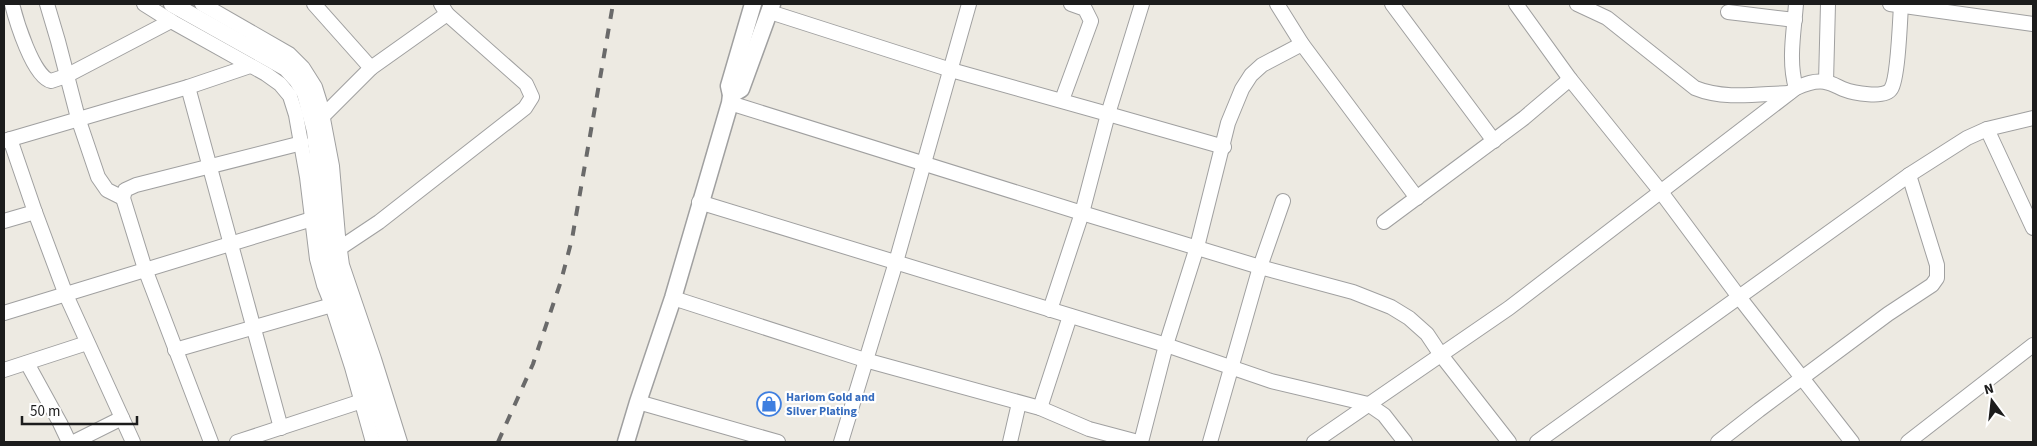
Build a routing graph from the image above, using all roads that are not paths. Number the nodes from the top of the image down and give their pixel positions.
1 (12, 4) edge
2 (47, 4) edge
3 (144, 4) edge
4 (172, 4) edge
5 (202, 4) edge
6 (314, 4) edge
7 (753, 4) edge
8 (969, 4) edge
9 (1071, 4) edge
10 (1277, 4) edge
11 (1392, 4) edge
12 (1516, 4) edge
13 (1577, 4) edge
14 (1796, 4) edge
15 (1828, 4) edge
16 (1896, 4) edge
17 (1139, 6) edge
18 (771, 8) edge
19 (444, 9) edge
20 (1728, 12) dead end
21 (1794, 20) junction
22 (171, 21) junction
23 (2033, 24) edge
24 (1302, 44) junction
25 (250, 66) junction
26 (371, 68) junction
27 (951, 70) junction
28 (66, 76) junction
29 (1570, 79) junction
30 (1826, 82) junction
31 (188, 87) junction
32 (1792, 91) junction
33 (731, 99) junction
34 (1062, 100) junction
35 (1108, 114) junction
36 (323, 116) junction
37 (78, 118) junction
38 (2033, 118) edge
39 (1987, 129) junction
40 (7, 140) edge
41 (1494, 141) junction
42 (302, 143) junction
43 (1224, 147) junction
44 (924, 164) junction
45 (210, 166) junction
46 (1909, 175) junction
47 (1661, 192) junction
48 (123, 198) junction
49 (1417, 198) junction
50 (699, 202) junction
51 (1283, 202) dead end
52 (35, 212) junction
53 (1082, 213) junction
54 (312, 219) junction
55 (4, 221) edge
56 (1384, 222) dead end
57 (2033, 228) edge
58 (232, 244) junction
59 (1197, 247) junction
60 (340, 248) junction
61 (896, 262) junction
62 (1260, 267) junction
63 (145, 269) junction
64 (66, 295) junction
65 (1739, 297) junction
66 (673, 298) junction
67 (332, 305) junction
68 (1050, 310) junction
69 (4, 313) edge
70 (1070, 316) junction
71 (254, 327) junction
72 (87, 343) junction
73 (1166, 345) junction
74 (2033, 345) edge
75 (175, 350) junction
76 (1441, 355) junction
77 (865, 360) junction
78 (26, 363) junction
79 (1232, 368) junction
80 (4, 370) edge
81 (1802, 378) junction
82 (362, 401) junction
83 (638, 402) junction
84 (1019, 403) junction
85 (1368, 404) junction
86 (1040, 408) junction
87 (122, 418) junction
88 (280, 428) junction
89 (69, 442) edge
90 (74, 442) edge
91 (133, 442) edge
92 (211, 442) edge
93 (237, 442) edge
94 (373, 442) edge
95 (388, 442) edge
96 (400, 442) edge
97 (626, 442) edge
98 (778, 442) edge
99 (841, 442) edge
100 (1010, 442) edge
101 (1139, 442) edge
102 (1210, 442) edge
103 (1314, 442) edge
104 (1406, 442) edge
105 (1509, 442) edge
106 (1537, 442) edge
107 (1718, 442) edge
108 (1852, 442) edge
109 (1908, 442) edge

1 - 28 street
2 - 28 street
3 - 22 street
4 - 95 street
5 - 36 street
6 - 26 street
7 - 33 street
8 - 27 street
9 - 34 street
10 - 24 street
11 - 41 street
12 - 29 street
13 - 32 street
14 - 21 street
15 - 30 street
16 - 23 street
16 - 30 street
17 - 35 street
18 - 27 street
18 - 33 street
19 - 26 street
19 - 60 street
20 - 21 street
21 - 32 street
22 - 25 street
22 - 28 street
24 - 43 street
24 - 49 street
25 - 31 street
25 - 42 street
26 - 36 street
27 - 34 street
27 - 44 street
28 - 37 street
29 - 41 street
29 - 47 street
30 - 32 street
31 - 37 street
31 - 45 street
32 - 47 street
33 - 44 street
33 - 50 street
34 - 35 street
35 - 43 street
35 - 53 street
36 - 60 street
37 - 40 street
37 - 48 street
38 - 39 street
39 - 46 street
39 - 57 street
40 - 52 street
41 - 49 street
42 - 45 street
42 - 54 street
43 - 59 street
44 - 53 street
44 - 61 street
45 - 48 street
45 - 58 street
46 - 65 street
46 - 81 street
47 - 65 street
47 - 76 street
48 - 63 street
49 - 56 street
50 - 61 street
50 - 66 street
51 - 62 street
52 - 55 street
52 - 64 street
53 - 59 street
53 - 68 street
54 - 58 street
54 - 67 street
58 - 63 street
58 - 71 street
59 - 62 street
59 - 73 street
60 - 96 street
61 - 68 street
61 - 77 street
62 - 76 street
62 - 79 street
63 - 64 street
63 - 75 street
64 - 69 street
64 - 72 street
65 - 81 street
65 - 106 street
66 - 77 street
66 - 83 street
67 - 71 street
67 - 82 street
68 - 70 street
70 - 73 street
70 - 86 street
71 - 75 street
71 - 88 street
72 - 78 street
72 - 87 street
73 - 79 street
73 - 101 street
74 - 109 street
75 - 92 street
76 - 85 street
76 - 105 street
77 - 84 street
77 - 99 street
78 - 80 street
78 - 89 street
79 - 85 street
79 - 102 street
81 - 107 street
81 - 108 street
82 - 88 street
82 - 94 street
83 - 97 street
83 - 98 street
84 - 86 street
84 - 100 street
85 - 103 street
85 - 104 street
86 - 101 street
87 - 90 street
87 - 91 street
88 - 93 street

